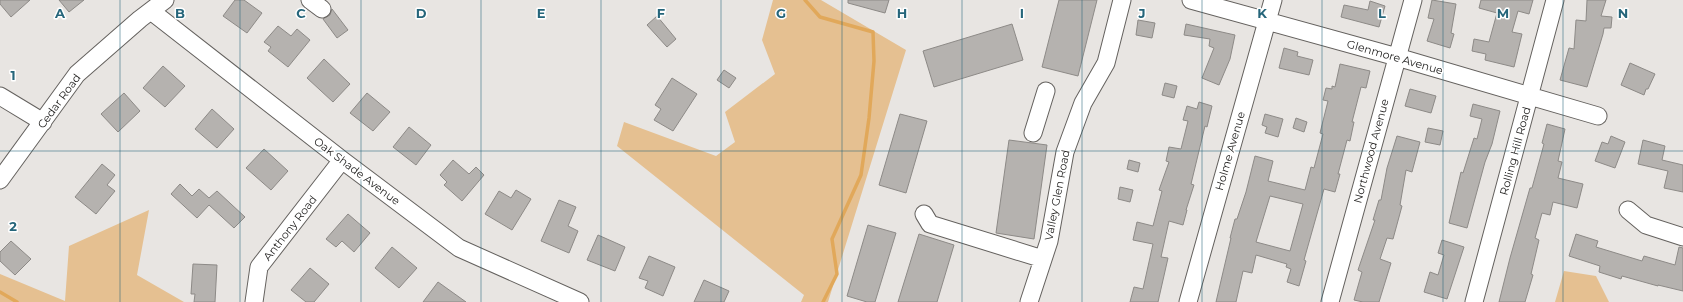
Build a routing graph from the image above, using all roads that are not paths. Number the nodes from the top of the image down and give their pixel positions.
1 (165, 0) edge
2 (1122, 0) edge
3 (1191, 0) edge
4 (1274, 0) edge
5 (1413, 0) edge
6 (1555, 0) edge
7 (151, 11) junction
8 (1267, 22) junction
9 (1396, 57) junction
10 (1046, 91) dead end
11 (0, 96) edge
12 (1530, 96) junction
13 (1598, 116) dead end
14 (43, 122) junction
15 (1032, 133) dead end
16 (342, 160) junction
17 (0, 180) edge
18 (1628, 210) dead end
19 (924, 214) dead end
20 (1683, 237) edge
21 (1043, 259) junction
22 (254, 302) edge
23 (580, 302) edge
24 (1029, 302) edge
25 (1188, 302) edge
26 (1330, 302) edge
27 (1474, 302) edge

1 - 7 street, Cedar Road
2 - 21 street, Valley Glen Road
3 - 8 street, Glenmore Avenue
4 - 8 street, Holme Avenue
5 - 9 street, Northwood Avenue
6 - 12 street, Rolling Hill Road
7 - 14 street, Cedar Road
7 - 16 street, Oak Shade Avenue
8 - 9 street, Glenmore Avenue
8 - 25 street, Holme Avenue
9 - 12 street, Glenmore Avenue
9 - 26 street, Northwood Avenue
10 - 15 street
11 - 14 street
12 - 13 street, Glenmore Avenue
12 - 27 street, Rolling Hill Road
14 - 17 street, Cedar Road
16 - 22 street, Anthony Road
16 - 23 street, Oak Shade Avenue
18 - 20 street
19 - 21 street
21 - 24 street, Valley Glen Road

